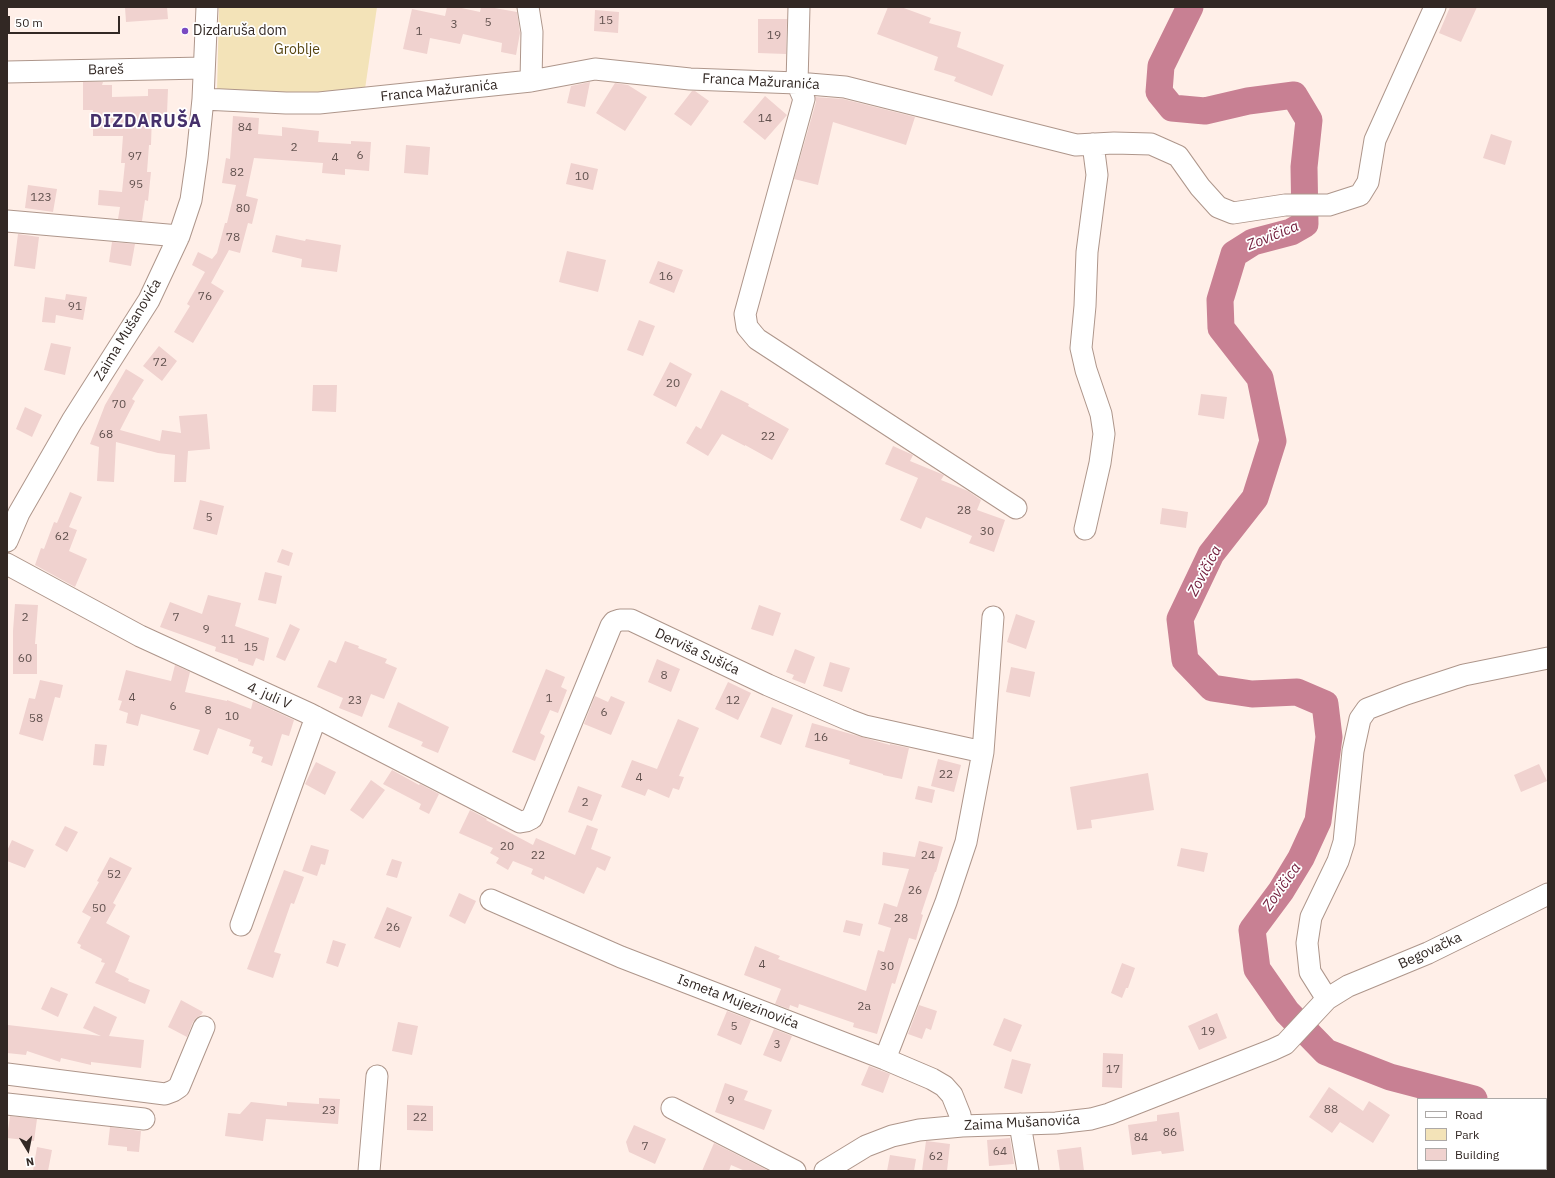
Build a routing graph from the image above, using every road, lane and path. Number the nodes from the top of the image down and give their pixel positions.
1 (207, 7) edge
2 (528, 7) edge
3 (799, 7) edge
4 (1435, 7) edge
5 (204, 68) junction
6 (7, 72) edge
7 (531, 80) junction
8 (797, 83) junction
9 (203, 99) junction
10 (1093, 144) junction
11 (7, 221) edge
12 (180, 236) junction
13 (1016, 508) dead end
14 (1085, 529) dead end
15 (7, 541) edge
16 (7, 564) edge
17 (992, 617) dead end
18 (1548, 658) edge
19 (316, 717) junction
20 (983, 752) junction
21 (532, 818) joint
22 (1548, 894) edge
23 (491, 900) dead end
24 (241, 925) dead end
25 (1321, 1006) junction
26 (204, 1027) dead end
27 (1285, 1044) joint
28 (885, 1059) junction
29 (7, 1074) edge
30 (377, 1076) dead end
31 (7, 1104) edge
32 (672, 1108) dead end
33 (144, 1119) dead end
34 (1020, 1124) junction
35 (962, 1126) junction
36 (369, 1171) edge
37 (795, 1171) edge
38 (825, 1171) edge
39 (1028, 1171) edge

1 - 5 street, Zaima Mušanovića
2 - 7 street
3 - 8 street
4 - 10 street, Franca Mažuranića
5 - 6 street, Bareš
5 - 9 street, Zaima Mušanovića
7 - 8 street, Franca Mažuranića
7 - 9 street, Franca Mažuranića
8 - 10 street, Franca Mažuranića
8 - 13 street
9 - 12 street, Zaima Mušanovića
10 - 14 street
11 - 12 street
12 - 15 street, Zaima Mušanovića
16 - 19 street, 4. juli V
17 - 20 street
18 - 25 street
19 - 21 street, 4. juli V
19 - 24 street
20 - 21 street, Derviša Sušića
20 - 28 street
22 - 25 street, Begovačka
23 - 28 street, Ismeta Mujezinovića
25 - 27 street, Begovačka
26 - 29 street
27 - 34 street, Zaima Mušanovića
28 - 35 street, Ismeta Mujezinovića
30 - 36 street
31 - 33 street
32 - 37 street
34 - 35 street, Zaima Mušanovića
34 - 39 street
35 - 38 street, Zaima Mušanovića

